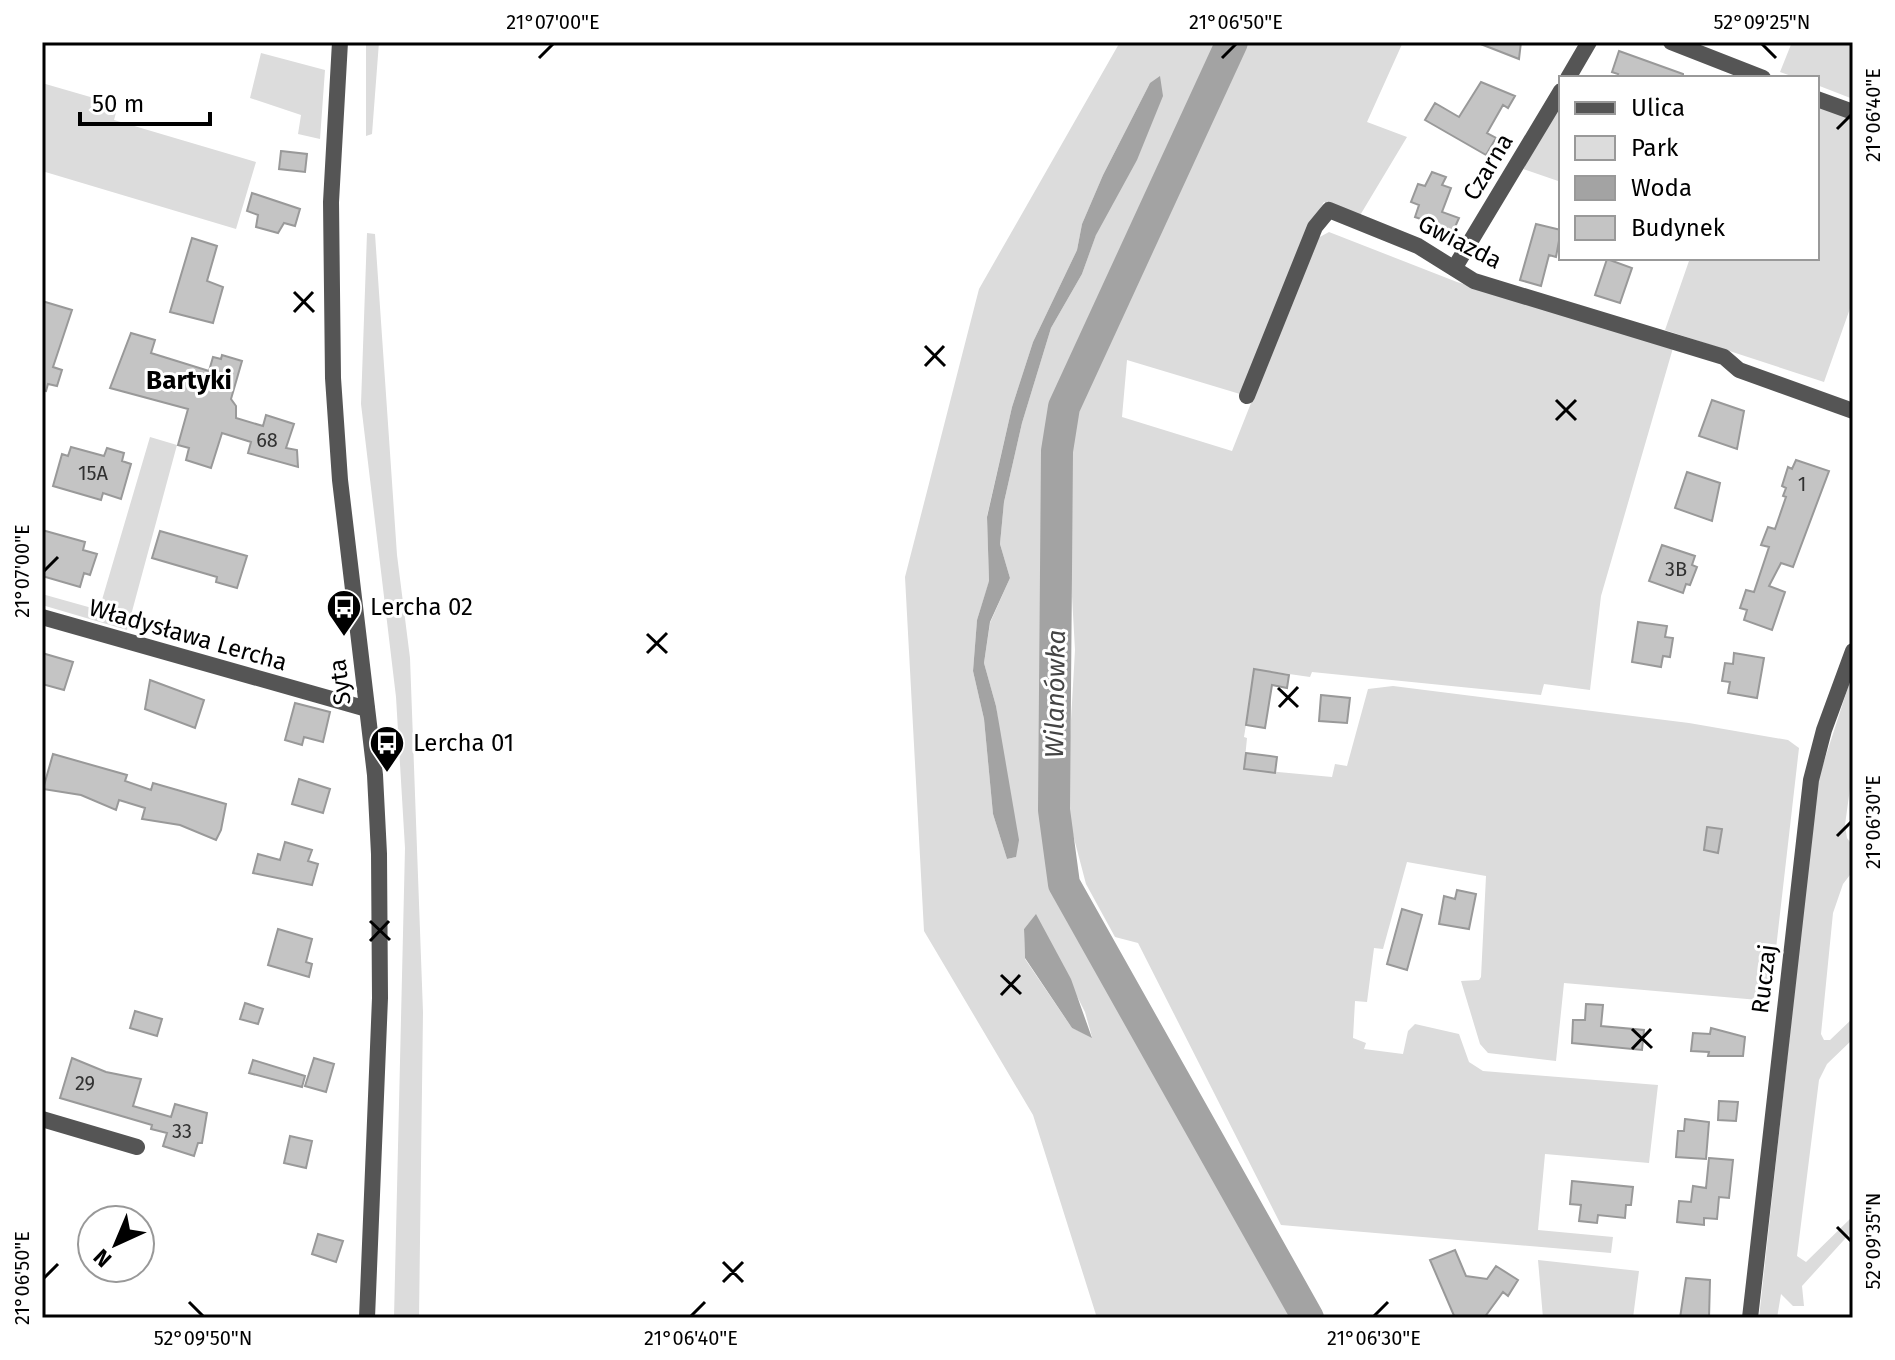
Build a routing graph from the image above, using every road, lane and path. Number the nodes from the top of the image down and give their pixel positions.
1 (340, 42) edge
2 (1589, 42) edge
3 (1671, 42) edge
4 (1569, 76) edge
5 (1758, 76) edge
6 (1559, 94) edge
7 (1819, 100) edge
8 (1853, 112) edge
9 (1455, 267) junction
10 (1247, 396) dead end
11 (1853, 411) edge
12 (42, 617) edge
13 (1853, 651) edge
14 (367, 709) junction
15 (42, 1119) edge
16 (137, 1147) dead end
17 (367, 1318) edge
18 (1750, 1318) edge

1 - 14 street, Syta
2 - 4 street
3 - 5 street
6 - 9 street, Czarna
7 - 8 street
9 - 10 street, Gwiazda
9 - 11 street, Gwiazda
12 - 14 street, Władysława Lercha
13 - 18 street, Ruczaj
14 - 17 street, Syta
15 - 16 street

